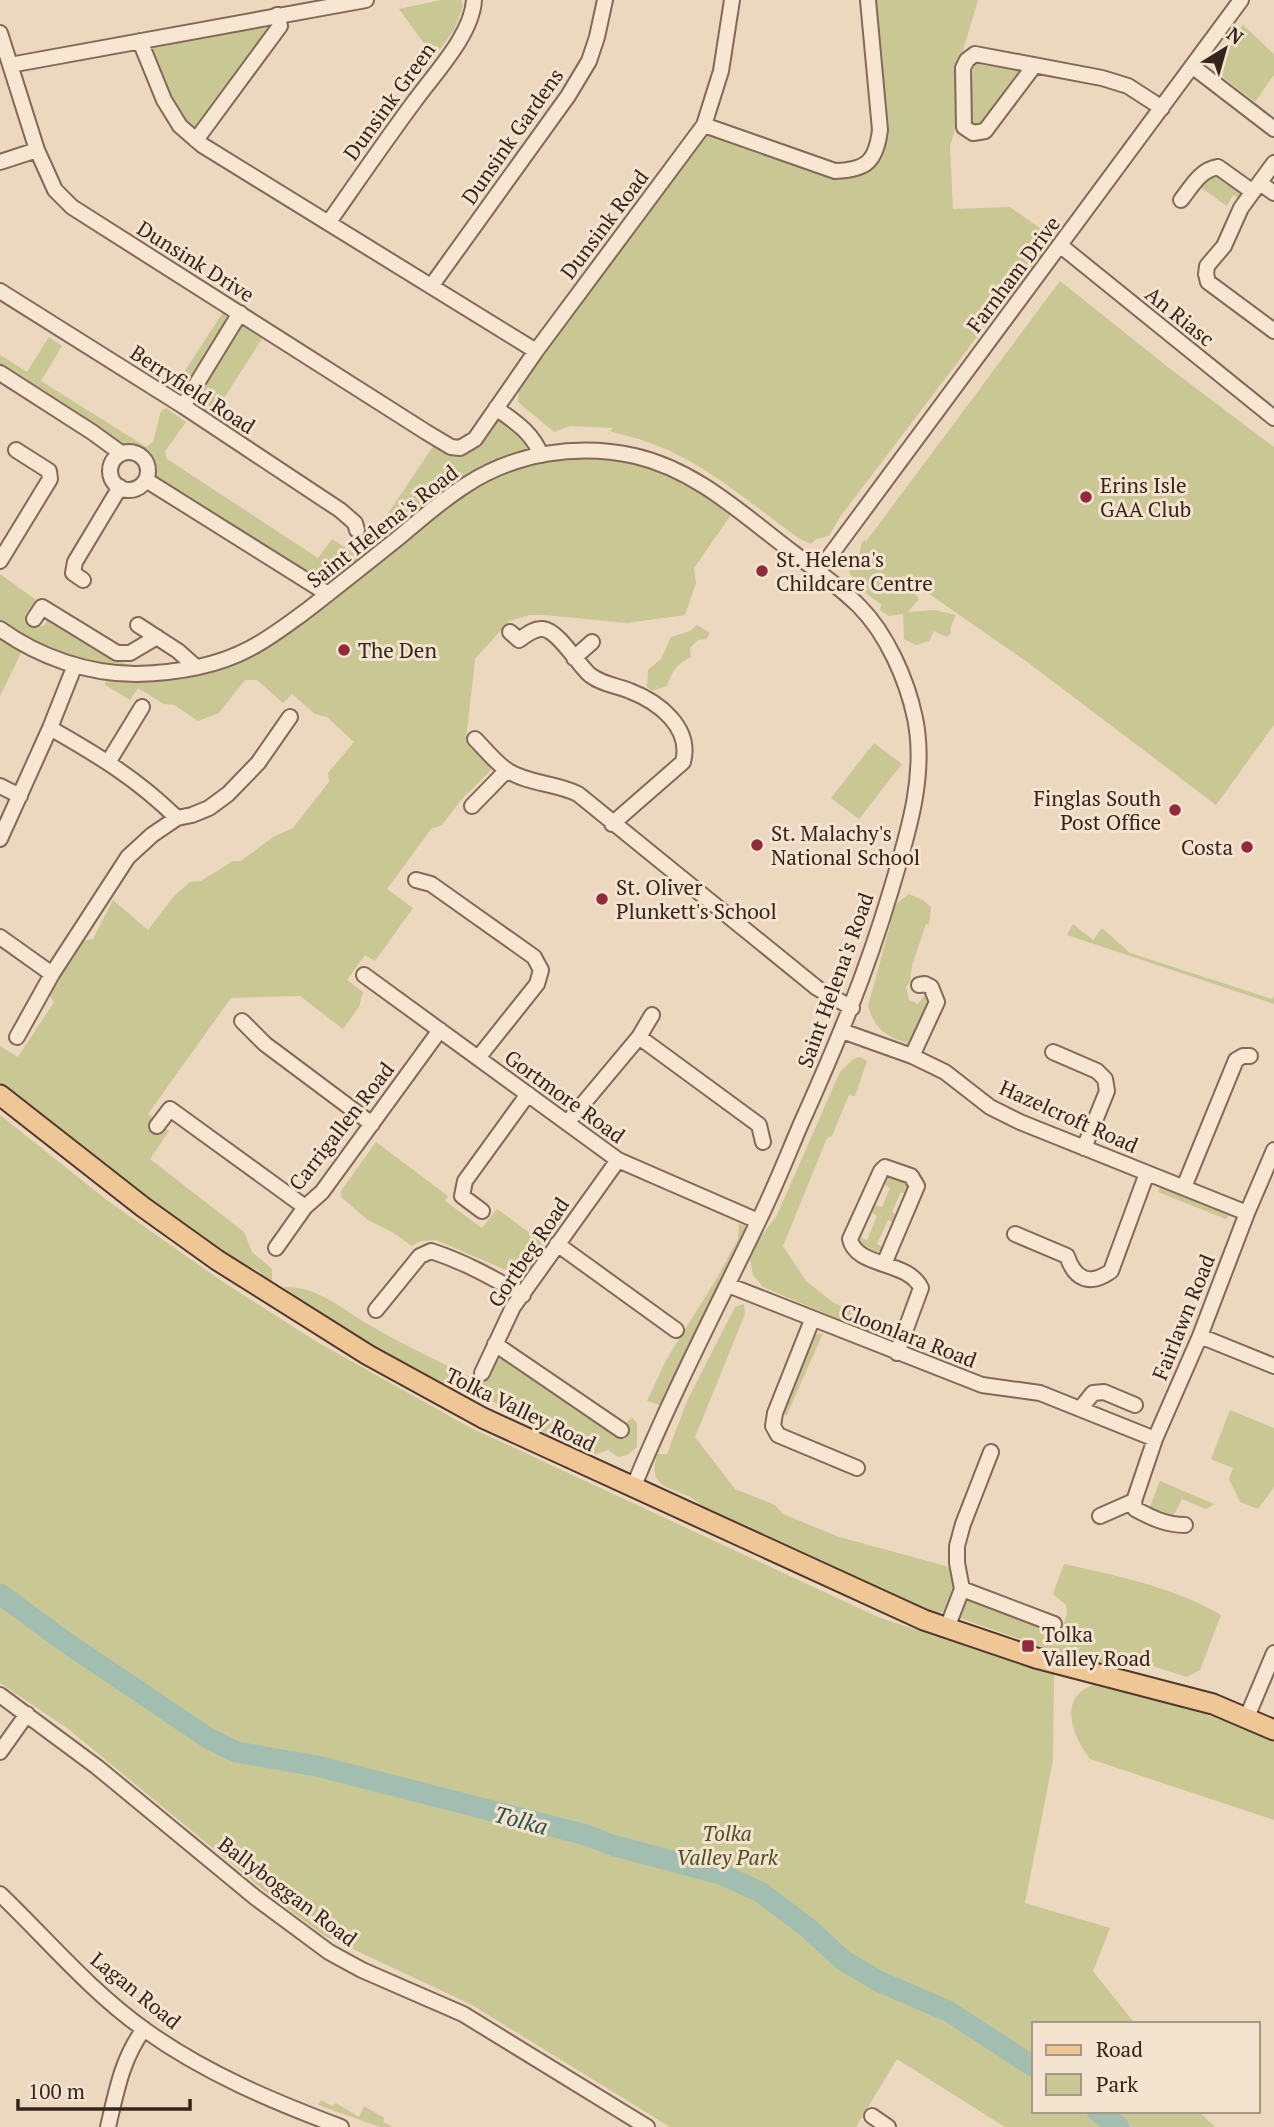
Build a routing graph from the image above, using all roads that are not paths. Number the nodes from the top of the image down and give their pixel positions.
1 (366, 0) edge
2 (474, 0) edge
3 (605, 0) edge
4 (732, 0) edge
5 (868, 0) edge
6 (1241, 0) edge
7 (277, 15) junction
8 (0, 33) edge
9 (140, 41) junction
10 (10, 65) junction
11 (1034, 66) junction
12 (1192, 66) junction
13 (1161, 108) junction
14 (704, 125) junction
15 (1274, 128) edge
16 (196, 140) junction
17 (37, 150) junction
18 (0, 162) edge
19 (1274, 163) edge
20 (1257, 187) junction
21 (1274, 193) edge
22 (1181, 200) dead end
23 (329, 222) junction
24 (1061, 246) junction
25 (432, 285) junction
26 (0, 291) edge
27 (240, 313) junction
28 (1274, 331) edge
29 (536, 351) junction
30 (0, 373) edge
31 (183, 406) junction
32 (496, 408) junction
33 (1274, 418) edge
34 (460, 449) joint
35 (16, 450) dead end
36 (121, 453) junction
37 (541, 455) junction
38 (146, 480) junction
39 (120, 487) junction
40 (356, 530) dead end
41 (0, 561) edge
42 (818, 572) junction
43 (83, 580) dead end
44 (328, 594) junction
45 (34, 619) dead end
46 (138, 625) dead end
47 (0, 629) edge
48 (510, 632) dead end
49 (157, 637) junction
50 (592, 642) dead end
51 (575, 658) junction
52 (75, 665) junction
53 (197, 667) junction
54 (142, 707) dead end
55 (290, 717) dead end
56 (50, 728) junction
57 (475, 739) dead end
58 (109, 761) junction
59 (507, 770) junction
60 (0, 786) edge
61 (20, 796) junction
62 (472, 806) dead end
63 (177, 818) junction
64 (612, 824) junction
65 (0, 839) edge
66 (416, 880) dead end
67 (0, 937) edge
68 (52, 974) junction
69 (364, 975) dead end
70 (919, 985) dead end
71 (852, 1008) junction
72 (652, 1015) dead end
73 (242, 1021) dead end
74 (440, 1030) junction
75 (842, 1031) junction
76 (17, 1037) dead end
77 (639, 1037) junction
78 (1053, 1052) dead end
79 (912, 1056) junction
80 (1250, 1056) dead end
81 (478, 1058) junction
82 (528, 1094) junction
83 (0, 1095) edge
84 (566, 1123) junction
85 (372, 1124) junction
86 (157, 1126) dead end
87 (763, 1142) dead end
88 (1084, 1148) junction
89 (1274, 1150) edge
90 (618, 1160) junction
91 (1147, 1173) junction
92 (1184, 1187) junction
93 (305, 1207) junction
94 (482, 1211) dead end
95 (1247, 1213) junction
96 (758, 1221) junction
97 (1015, 1234) dead end
98 (557, 1244) junction
99 (276, 1248) dead end
100 (884, 1264) junction
101 (728, 1285) junction
102 (523, 1295) junction
103 (376, 1310) dead end
104 (812, 1320) junction
105 (676, 1331) dead end
106 (1200, 1336) junction
107 (495, 1345) junction
108 (897, 1353) junction
109 (1274, 1366) edge
110 (482, 1373) dead end
111 (1135, 1405) dead end
112 (1080, 1409) junction
113 (621, 1430) dead end
114 (1155, 1439) junction
115 (991, 1452) dead end
116 (857, 1468) dead end
117 (633, 1488) junction
118 (1134, 1501) junction
119 (1100, 1516) dead end
120 (1185, 1525) dead end
121 (962, 1589) junction
122 (1054, 1623) dead end
123 (947, 1629) junction
124 (1273, 1658) edge
125 (0, 1695) edge
126 (27, 1714) junction
127 (1247, 1717) junction
128 (1274, 1730) edge
129 (0, 1752) edge
130 (0, 1894) edge
131 (144, 2029) junction
132 (872, 2116) dead end
133 (108, 2127) edge
134 (341, 2127) edge
135 (647, 2127) edge
136 (888, 2127) edge

1 - 7 street
2 - 23 street, Dunsink Green
3 - 25 street, Dunsink Gardens
4 - 14 street, Dunsink Road
5 - 14 street
6 - 12 street, Farnham Drive
7 - 9 street
7 - 16 street
8 - 10 street, Dunsink Drive
9 - 10 street
9 - 16 street
10 - 17 street, Dunsink Drive
11 - 11 street
11 - 13 street
12 - 13 street, Farnham Drive
12 - 15 street
13 - 24 street, Farnham Drive
14 - 29 street, Dunsink Road
16 - 23 street
17 - 18 street
17 - 27 street, Dunsink Drive
19 - 20 street
20 - 21 street
20 - 22 street
20 - 28 street
23 - 25 street
24 - 33 street, An Riasc
24 - 42 street, Farnham Drive
25 - 29 street
26 - 31 street, Berryfield Road
27 - 31 street
27 - 34 street, Dunsink Drive
29 - 32 street, Dunsink Road
30 - 36 street
31 - 40 street, Berryfield Road
32 - 34 street, Dunsink Road
32 - 37 street
35 - 41 street
36 - 38 street
36 - 39 street
37 - 42 street, Saint Helena's Road
37 - 44 street, Saint Helena's Road
38 - 39 street
38 - 44 street
39 - 43 street
42 - 71 street, Saint Helena's Road
44 - 53 street, Saint Helena's Road
45 - 49 street
46 - 49 street
47 - 52 street, Saint Helena's Road
48 - 51 street
49 - 53 street
50 - 51 street
51 - 64 street
52 - 53 street, Saint Helena's Road
52 - 56 street
54 - 58 street
55 - 63 street
56 - 58 street
56 - 61 street
57 - 59 street
58 - 63 street
59 - 62 street
59 - 64 street
60 - 61 street
61 - 65 street
63 - 68 street
64 - 71 street
66 - 81 street
67 - 68 street
68 - 76 street
69 - 74 street, Gortmore Road
70 - 79 street
71 - 75 street, Saint Helena's Road
72 - 77 street
73 - 85 street
74 - 81 street, Gortmore Road
74 - 85 street, Carrigallen Road
75 - 79 street, Hazelcroft Road
75 - 96 street, Saint Helena's Road
77 - 84 street
77 - 87 street
78 - 88 street
79 - 88 street, Hazelcroft Road
80 - 92 street
81 - 82 street, Gortmore Road
82 - 84 street, Gortmore Road
82 - 94 street
83 - 117 main road, Tolka Valley Road
84 - 90 street, Gortmore Road
85 - 93 street, Carrigallen Road
86 - 93 street
88 - 91 street, Hazelcroft Road
89 - 95 street, Fairlawn Road
90 - 96 street, Gortmore Road
90 - 98 street, Gortbeg Road
91 - 92 street, Hazelcroft Road
91 - 97 street
92 - 95 street, Hazelcroft Road
93 - 99 street, Carrigallen Road
95 - 106 street, Fairlawn Road
96 - 101 street, Saint Helena's Road
98 - 102 street, Gortbeg Road
98 - 105 street
100 - 100 street
100 - 108 street
101 - 104 street, Cloonlara Road
101 - 117 street, Saint Helena's Road
102 - 103 street
102 - 107 street, Gortbeg Road
104 - 108 street, Cloonlara Road
104 - 116 street
106 - 109 street
106 - 114 street, Fairlawn Road
107 - 110 street, Gortbeg Road
107 - 113 street
108 - 112 street, Cloonlara Road
111 - 112 street
112 - 114 street, Cloonlara Road
114 - 118 street, Fairlawn Road
115 - 121 street
117 - 123 main road, Tolka Valley Road
118 - 119 street
118 - 120 street
121 - 122 street
121 - 123 street
123 - 127 main road, Tolka Valley Road
124 - 127 street
125 - 126 street, Ballyboggan Road
126 - 129 street
126 - 135 street, Ballyboggan Road
127 - 128 main road, Tolka Valley Road
130 - 131 street, Lagan Road
131 - 133 street
131 - 134 street, Lagan Road
132 - 136 street

